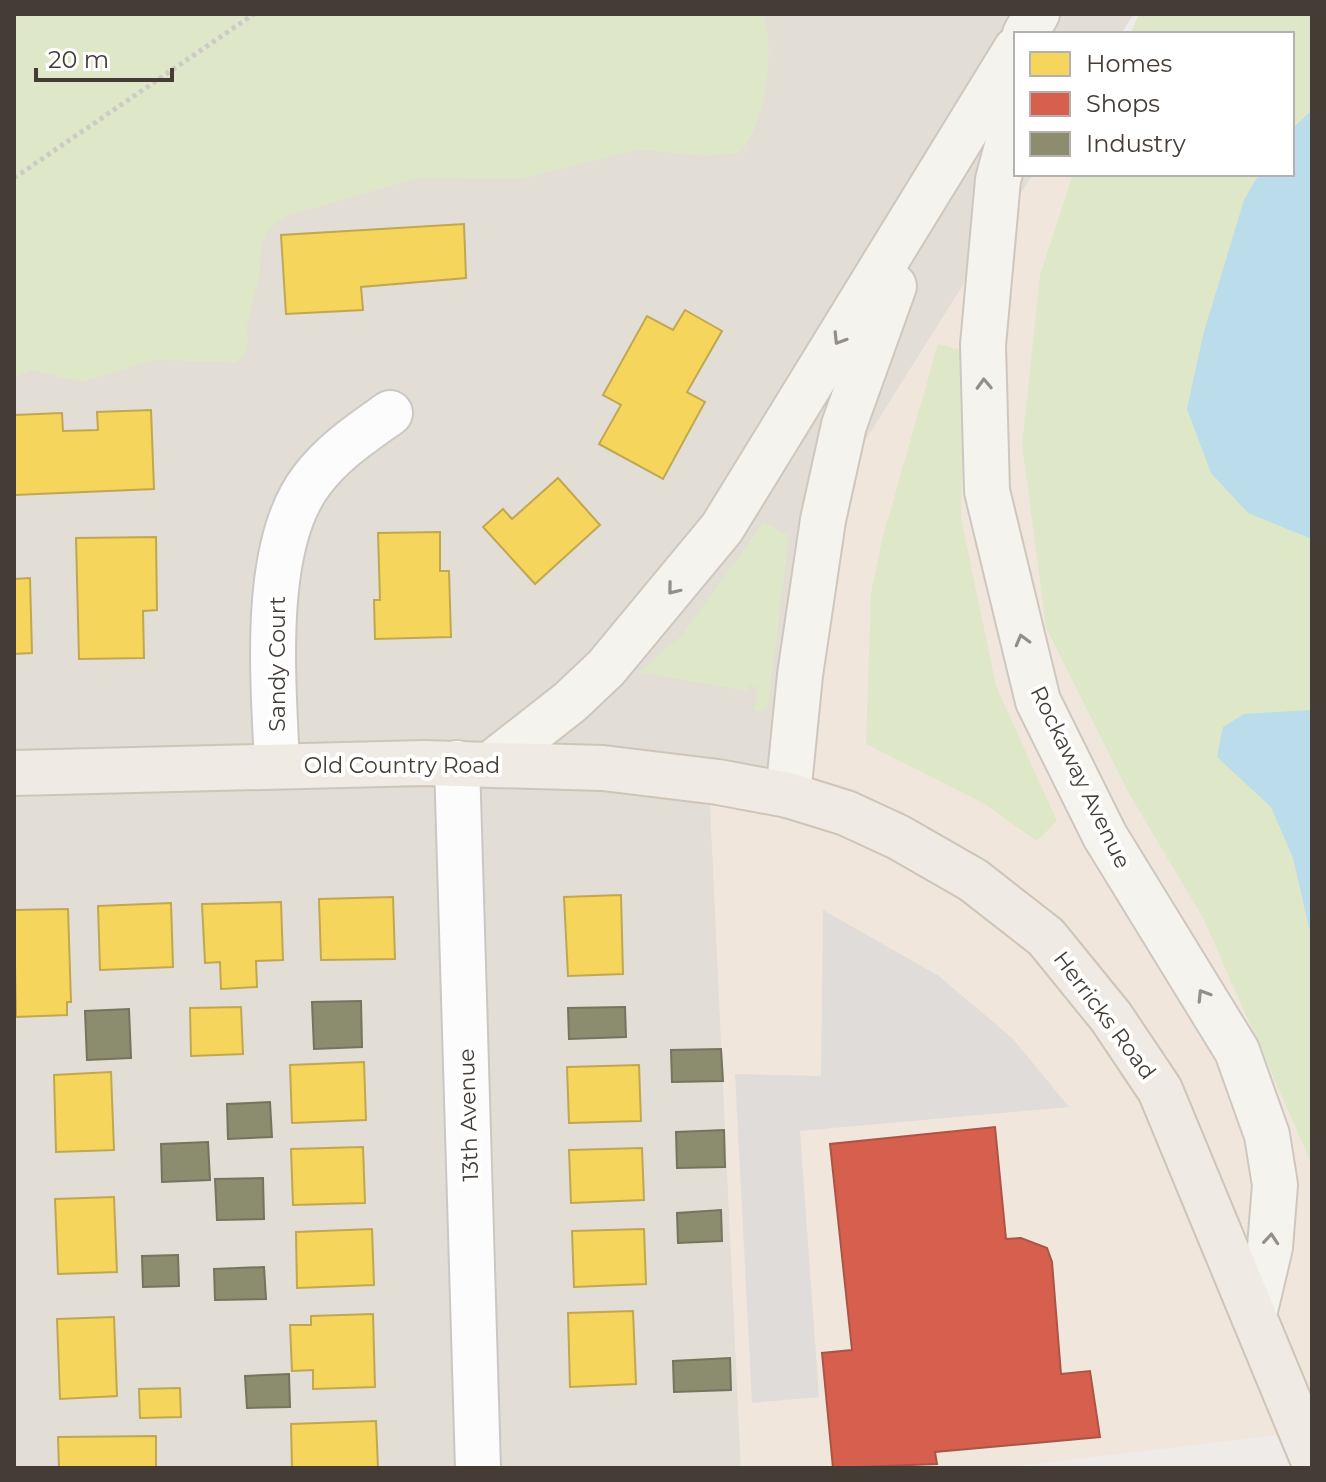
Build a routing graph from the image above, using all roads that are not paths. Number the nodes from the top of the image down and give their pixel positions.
1 (1039, 14) edge
2 (1026, 32) edge
3 (1014, 52) edge
4 (1014, 120) edge
5 (925, 201) junction
6 (390, 413) dead end
7 (474, 763) junction
8 (277, 766) junction
9 (14, 773) edge
10 (788, 795) junction
11 (1254, 1315) junction
12 (1312, 1457) edge
13 (478, 1468) edge

1 - 2 main road
3 - 5 main road
11 -> 4 main road, Rockaway Avenue
5 -> 7 main road
5 - 10 main road
6 - 8 street, Sandy Court
7 - 8 main road, Old Country Road
7 - 10 main road, Old Country Road
7 - 13 street, 13th Avenue
8 - 9 main road, Old Country Road
10 - 11 main road, Herricks Road
11 - 12 main road, Herricks Road

